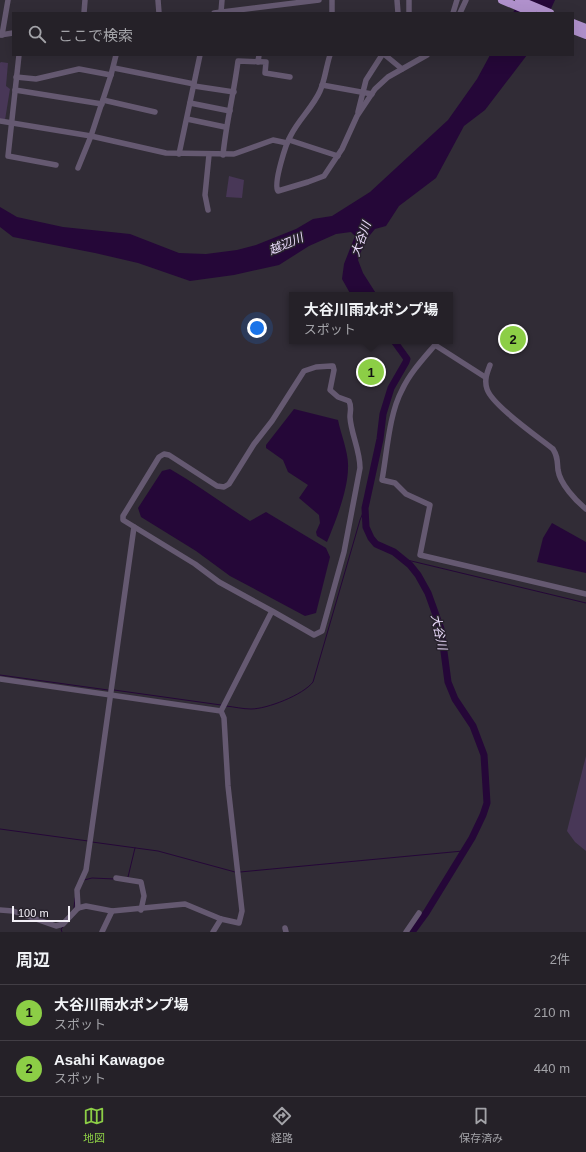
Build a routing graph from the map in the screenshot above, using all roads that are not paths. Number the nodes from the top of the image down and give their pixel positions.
1 (8, 0) edge
2 (85, 0) edge
3 (158, 0) edge
4 (222, 0) edge
5 (319, 0) edge
6 (332, 0) edge
7 (397, 0) edge
8 (409, 0) edge
9 (457, 0) edge
10 (466, 0) edge
11 (502, 0) edge
12 (519, 0) edge
13 (289, 2) edge
14 (261, 6) junction
15 (84, 12) edge
16 (159, 12) edge
17 (220, 12) joint
18 (261, 12) edge
19 (332, 12) edge
20 (398, 12) edge
21 (409, 12) edge
22 (453, 12) edge
23 (460, 12) edge
24 (531, 12) edge
25 (548, 12) edge
26 (574, 23) edge
27 (586, 28) edge
28 (574, 30) edge
29 (12, 33) edge
30 (1, 35) edge
31 (586, 36) edge
32 (19, 56) edge
33 (116, 56) edge
34 (200, 56) edge
35 (259, 56) edge
36 (330, 56) edge
37 (381, 56) edge
38 (387, 56) edge
39 (424, 56) edge
40 (258, 62) junction
41 (114, 68) junction
42 (402, 69) junction
43 (112, 75) junction
44 (16, 77) junction
45 (290, 77) dead end
46 (194, 85) junction
47 (322, 85) junction
48 (15, 90) junction
49 (234, 92) junction
50 (362, 93) junction
51 (372, 94) junction
52 (102, 102) junction
53 (190, 103) junction
54 (230, 111) junction
55 (155, 112) dead end
56 (357, 116) junction
57 (187, 119) junction
58 (0, 121) edge
59 (12, 123) junction
60 (225, 127) junction
61 (91, 136) junction
62 (288, 141) junction
63 (179, 154) junction
64 (209, 155) junction
65 (223, 155) junction
66 (338, 156) junction
67 (56, 165) dead end
68 (78, 168) dead end
69 (208, 210) dead end
70 (490, 365) dead end
71 (485, 377) junction
72 (586, 509) edge
73 (134, 527) junction
74 (586, 594) edge
75 (272, 611) junction
76 (0, 679) edge
77 (111, 694) junction
78 (221, 711) junction
79 (116, 878) dead end
80 (78, 908) junction
81 (0, 910) edge
82 (141, 910) junction
83 (112, 911) junction
84 (419, 913) dead end
85 (221, 919) junction
86 (56, 929) edge
87 (102, 932) edge
88 (213, 932) edge
89 (406, 932) edge

1 - 30 street
2 - 15 street
3 - 16 street
4 - 17 street
5 - 13 street
6 - 19 street
7 - 20 street
8 - 21 street
9 - 22 street
10 - 23 street
11 - 24 highway
12 - 25 highway
13 - 14 street
14 - 17 street
14 - 18 street
26 - 27 highway
28 - 31 highway
29 - 30 street
32 - 44 street
33 - 41 street
34 - 46 street
35 - 40 street
36 - 47 street
37 - 50 street
38 - 42 street
39 - 42 street
40 - 45 street
40 - 49 street
41 - 43 street
41 - 46 street
42 - 51 street
43 - 44 street
43 - 52 street
44 - 48 street
46 - 49 street
46 - 53 street
47 - 50 street
47 - 62 street
48 - 52 street
48 - 59 street
49 - 54 street
50 - 51 street
50 - 56 street
51 - 56 street
52 - 55 street
52 - 61 street
53 - 54 street
53 - 57 street
54 - 60 street
56 - 66 street
57 - 60 street
57 - 63 street
58 - 59 street
59 - 61 street
59 - 67 street
60 - 65 street
61 - 63 street
61 - 68 street
62 - 65 street
62 - 66 street
62 - 66 street
63 - 64 street
64 - 65 street
64 - 69 street
70 - 71 street
71 - 72 street
71 - 74 street
73 - 75 street
73 - 75 street
73 - 77 street
75 - 78 street
76 - 77 street
77 - 78 street
77 - 80 street
78 - 85 street
79 - 82 street
80 - 83 street
80 - 86 street
81 - 86 street
82 - 83 street
82 - 85 street
83 - 87 street
84 - 89 street
85 - 88 street

